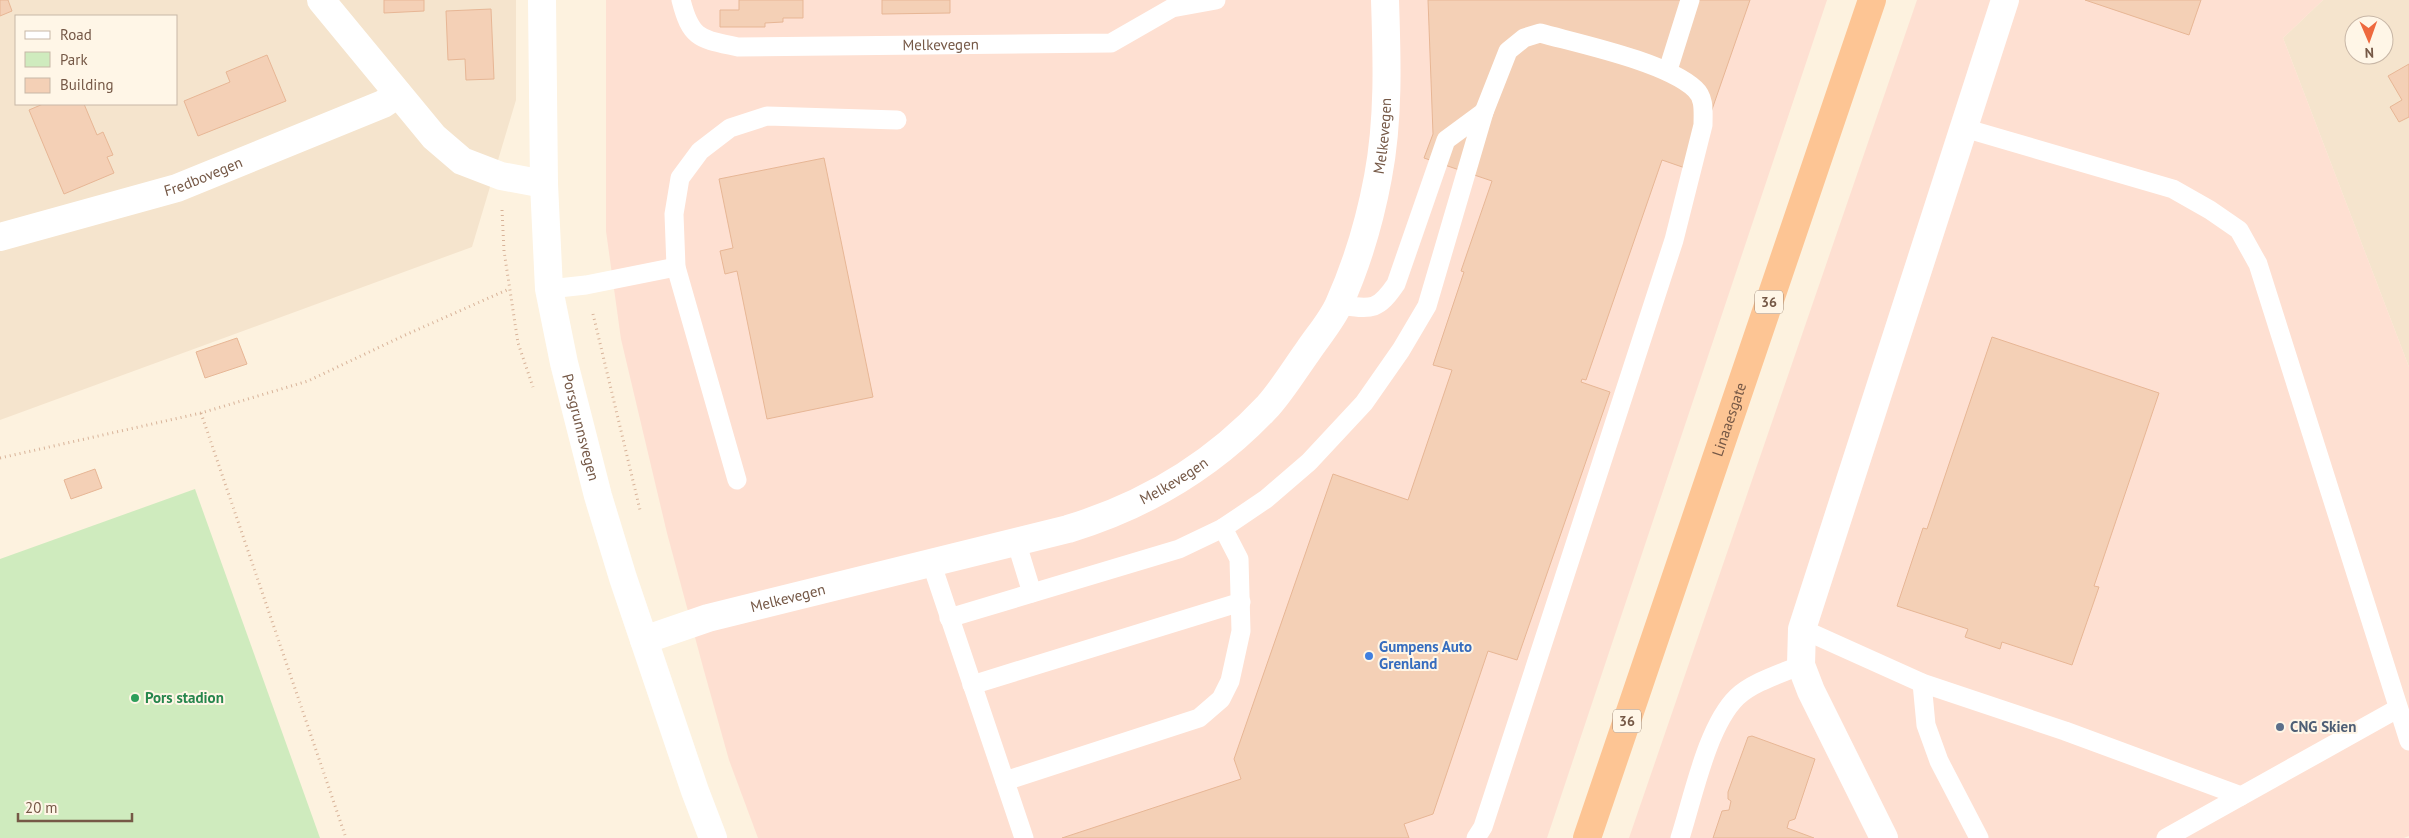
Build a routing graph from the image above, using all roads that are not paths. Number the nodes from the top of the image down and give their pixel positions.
1 (321, 0) edge
2 (542, 0) edge
3 (681, 0) edge
4 (1216, 0) edge
5 (1385, 0) edge
6 (1690, 0) edge
7 (1872, 0) edge
8 (2005, 0) edge
9 (1172, 4) edge
10 (1668, 70) junction
11 (398, 94) junction
12 (1484, 112) junction
13 (897, 120) dead end
14 (1964, 128) junction
15 (544, 184) junction
16 (0, 237) edge
17 (676, 267) junction
18 (549, 289) junction
19 (1339, 305) junction
20 (737, 480) dead end
21 (1223, 528) junction
22 (1016, 541) junction
23 (930, 562) junction
24 (1032, 593) junction
25 (1241, 602) junction
26 (949, 618) junction
27 (1802, 629) junction
28 (644, 640) junction
29 (1801, 665) junction
30 (1922, 682) junction
31 (972, 685) junction
32 (2398, 709) junction
33 (2409, 741) edge
34 (1005, 781) junction
35 (2242, 796) junction
36 (714, 838) edge
37 (1024, 838) edge
38 (1476, 838) edge
39 (1587, 838) edge
40 (1680, 838) edge
41 (1884, 838) edge
42 (1979, 838) edge
43 (2166, 838) edge

1 - 11 street
2 - 15 street, Porsgrunnsvegen
3 - 9 lane, Melkevegen
4 - 9 lane, Melkevegen
5 - 19 street, Melkevegen
6 - 10 lane
7 - 39 highway, Linaaesgate / 36
8 - 14 street
10 - 12 lane
10 - 38 lane
11 - 15 street
11 - 16 street, Fredbovegen
12 - 19 lane
12 - 21 lane
13 - 17 lane
14 - 27 street
14 - 32 lane
15 - 18 street, Porsgrunnsvegen
17 - 18 lane
17 - 20 lane
18 - 28 street, Porsgrunnsvegen
19 - 22 street, Melkevegen
21 - 24 lane
21 - 25 lane
22 - 23 street, Melkevegen
22 - 24 lane
23 - 26 lane
23 - 28 street, Melkevegen
24 - 26 lane
25 - 31 lane
25 - 34 lane
26 - 31 lane
27 - 29 street
27 - 30 lane
28 - 36 street, Porsgrunnsvegen
29 - 40 lane
29 - 41 street
30 - 35 lane
30 - 42 lane
31 - 34 lane
32 - 33 lane
32 - 35 lane
34 - 37 lane
35 - 43 lane

